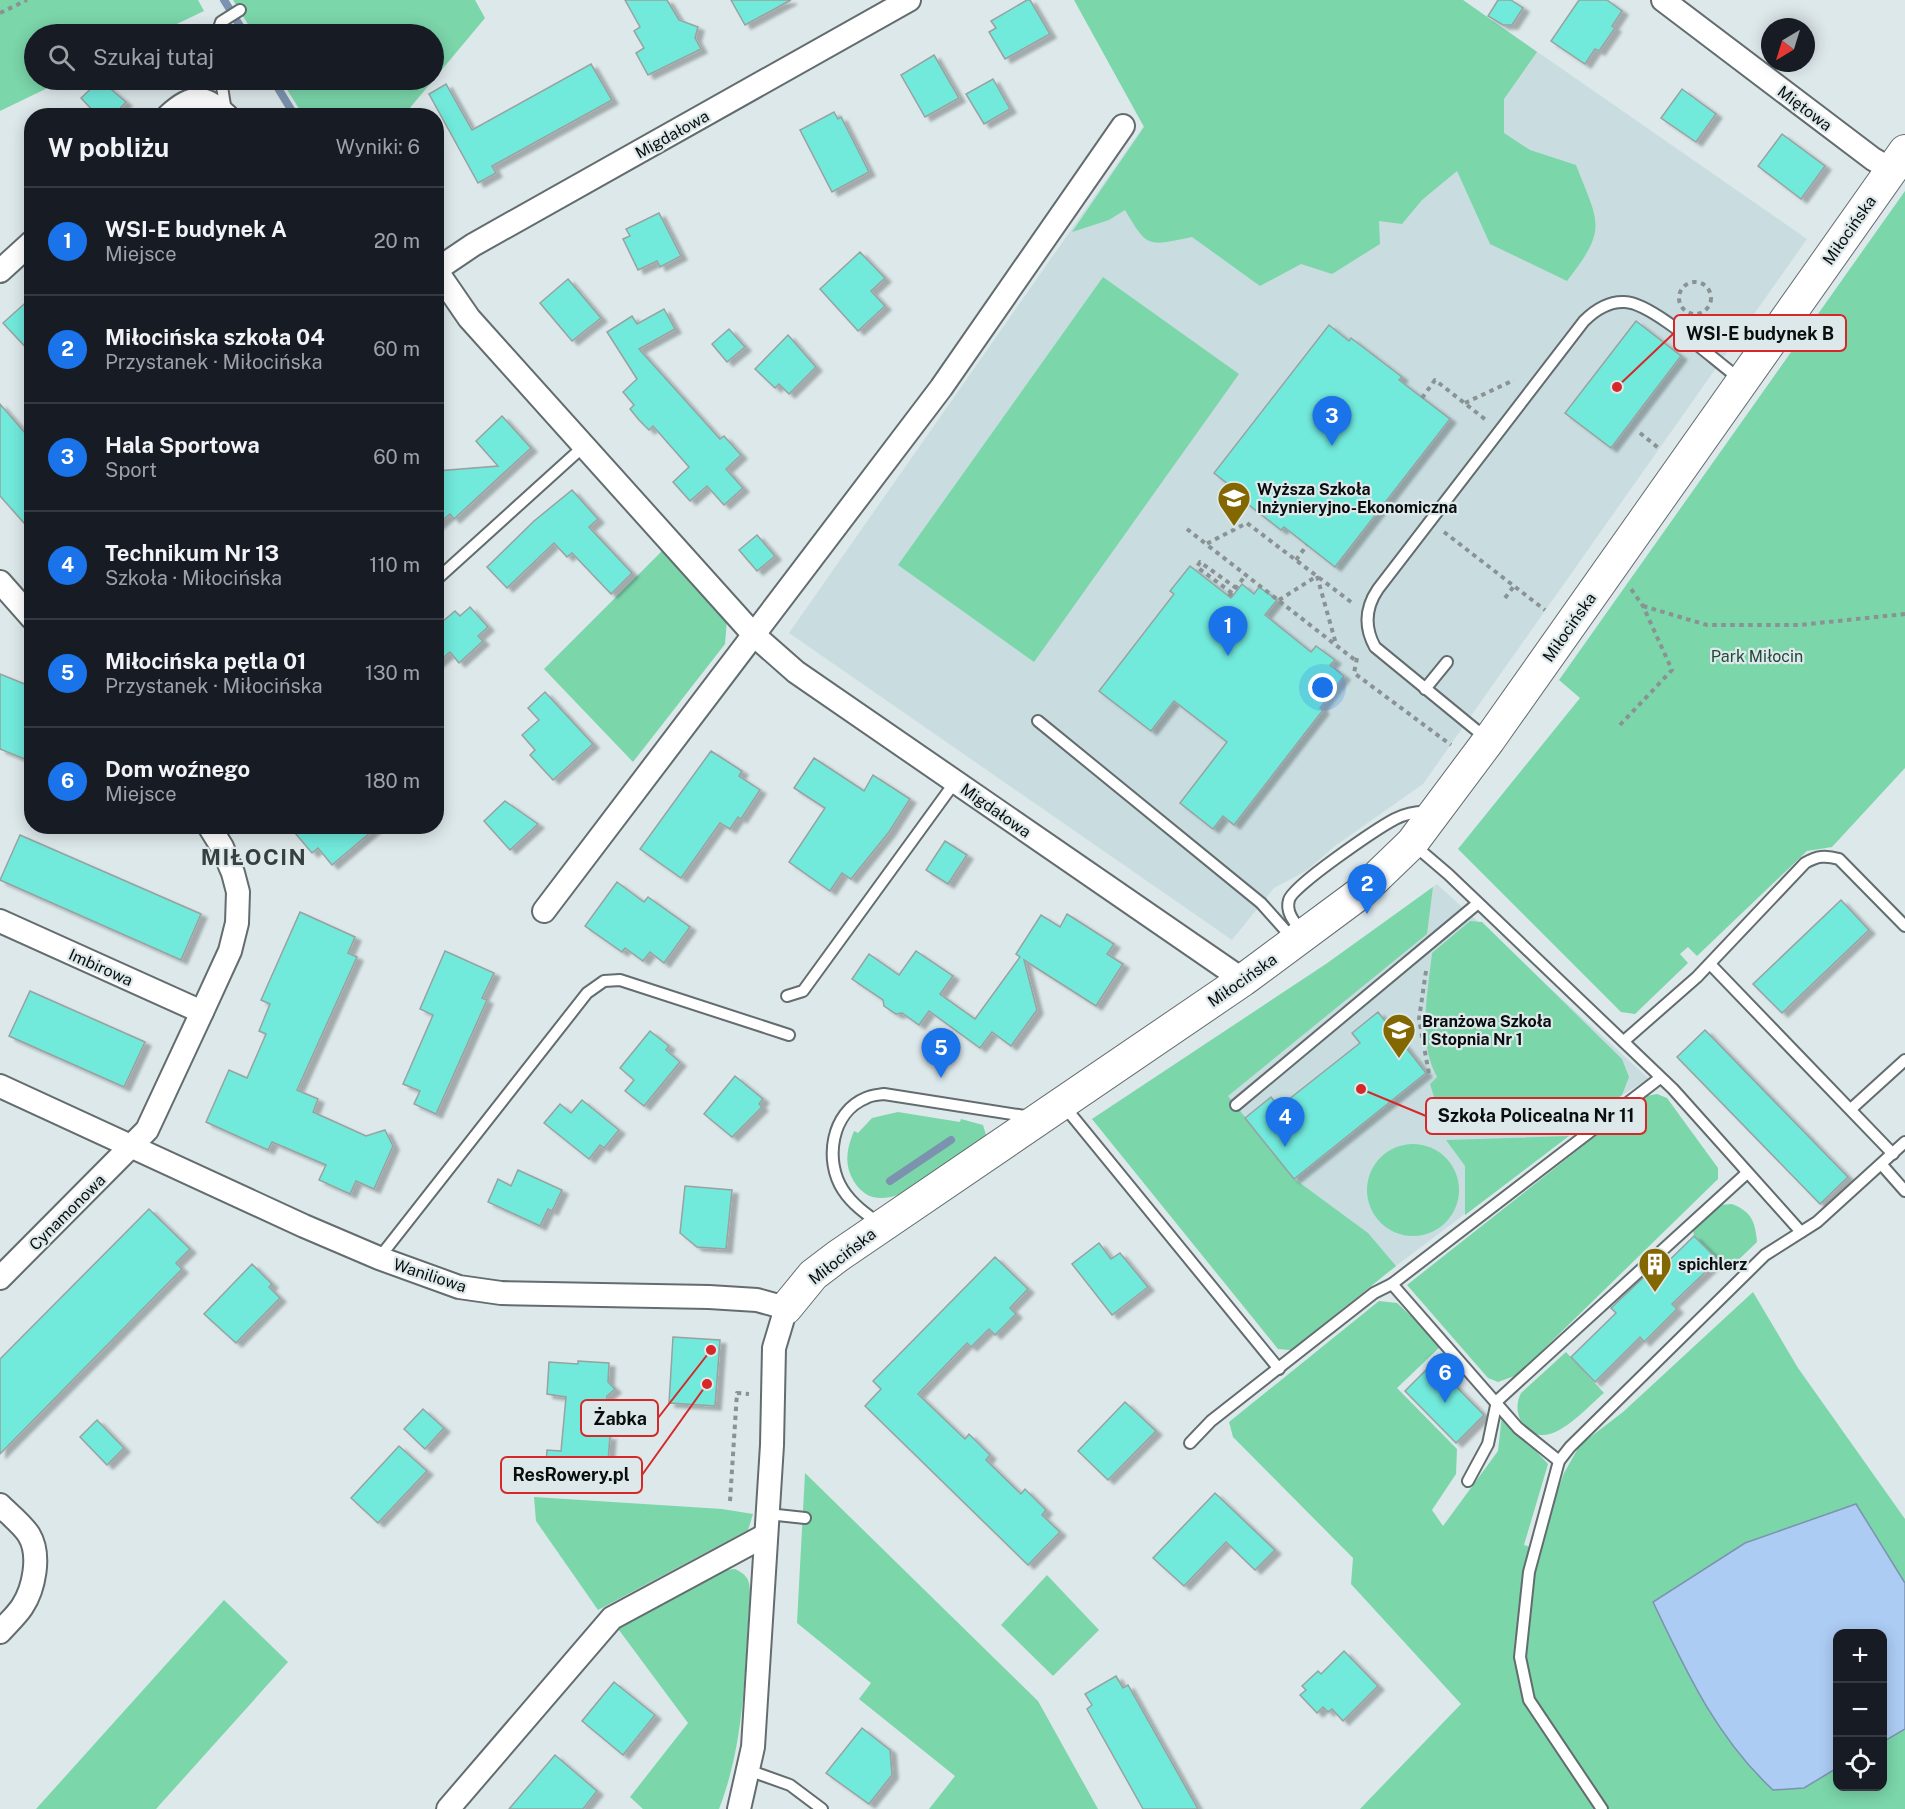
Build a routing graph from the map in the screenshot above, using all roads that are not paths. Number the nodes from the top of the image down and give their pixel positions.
1 (909, 0) edge
2 (1663, 0) edge
3 (240, 10) dead end
4 (220, 24) edge
5 (223, 90) edge
6 (177, 108) edge
7 (218, 108) edge
8 (226, 108) edge
9 (1123, 126) dead end
10 (1898, 160) edge
11 (24, 249) edge
12 (444, 265) edge
13 (0, 271) edge
14 (444, 282) edge
15 (1743, 381) junction
16 (584, 446) junction
17 (444, 573) edge
18 (0, 582) edge
19 (24, 603) edge
20 (754, 635) junction
21 (1447, 662) dead end
22 (1425, 689) junction
23 (1038, 721) dead end
24 (1489, 740) junction
25 (955, 782) junction
26 (1437, 812) junction
27 (214, 834) edge
28 (1412, 843) junction
29 (1477, 904) junction
30 (544, 911) dead end
31 (0, 921) edge
32 (1905, 926) edge
33 (1301, 940) junction
34 (1710, 964) junction
35 (1243, 980) junction
36 (787, 996) dead end
37 (202, 1012) junction
38 (789, 1035) dead end
39 (1624, 1041) junction
40 (1905, 1060) edge
41 (1660, 1078) junction
42 (0, 1086) edge
43 (1236, 1105) dead end
44 (1851, 1109) junction
45 (1049, 1110) junction
46 (1905, 1142) edge
47 (133, 1146) junction
48 (1893, 1154) junction
49 (1882, 1165) junction
50 (1747, 1173) junction
51 (1905, 1191) edge
52 (882, 1226) junction
53 (1802, 1232) junction
54 (379, 1258) junction
55 (0, 1278) edge
56 (1392, 1284) junction
57 (786, 1308) junction
58 (1279, 1369) junction
59 (1497, 1401) junction
60 (1190, 1443) dead end
61 (1559, 1461) junction
62 (1468, 1481) dead end
63 (0, 1505) edge
64 (805, 1518) dead end
65 (767, 1524) junction
66 (0, 1632) edge
67 (748, 1770) junction
68 (448, 1809) edge
69 (739, 1809) edge
70 (822, 1809) edge
71 (1602, 1809) edge

1 - 12 street, Migdałowa
2 - 10 street, Miętowa
3 - 4 lane
5 - 8 lane
6 - 7 street
9 - 20 street
10 - 15 street, Miłocińska
11 - 13 street
14 - 16 street, Migdałowa
15 - 22 lane
15 - 24 street, Miłocińska
16 - 17 lane
16 - 20 street, Migdałowa
18 - 19 street
20 - 25 street, Migdałowa
20 - 30 street
21 - 22 lane
22 - 24 lane
23 - 33 lane
24 - 26 street, Miłocińska
25 - 35 street, Migdałowa
25 - 36 lane
26 - 28 street, Miłocińska
26 - 33 lane
27 - 37 street
28 - 29 lane
28 - 33 street, Miłocińska
29 - 39 lane
29 - 43 lane
31 - 37 street, Imbirowa
32 - 34 lane
33 - 35 street, Miłocińska
34 - 39 lane
34 - 44 lane
35 - 45 street, Miłocińska
37 - 47 street
38 - 54 lane
39 - 41 lane
40 - 44 lane
41 - 50 lane
41 - 56 lane
42 - 47 street, Waniliowa
44 - 48 lane
45 - 52 street, Miłocińska
45 - 52 lane
45 - 58 lane
46 - 48 lane
47 - 54 street, Waniliowa
47 - 55 street, Cynamonowa
48 - 49 lane
49 - 51 lane
49 - 53 lane
50 - 53 lane
50 - 59 lane
52 - 57 street, Miłocińska
53 - 61 lane
54 - 57 street, Waniliowa
56 - 58 lane
56 - 59 lane
57 - 65 street, Miłocińska
58 - 60 lane
59 - 61 lane
59 - 62 lane
61 - 71 lane
63 - 66 street
64 - 65 lane
65 - 67 street, Miłocińska
65 - 68 street
67 - 69 street, Miłocińska
67 - 70 lane

